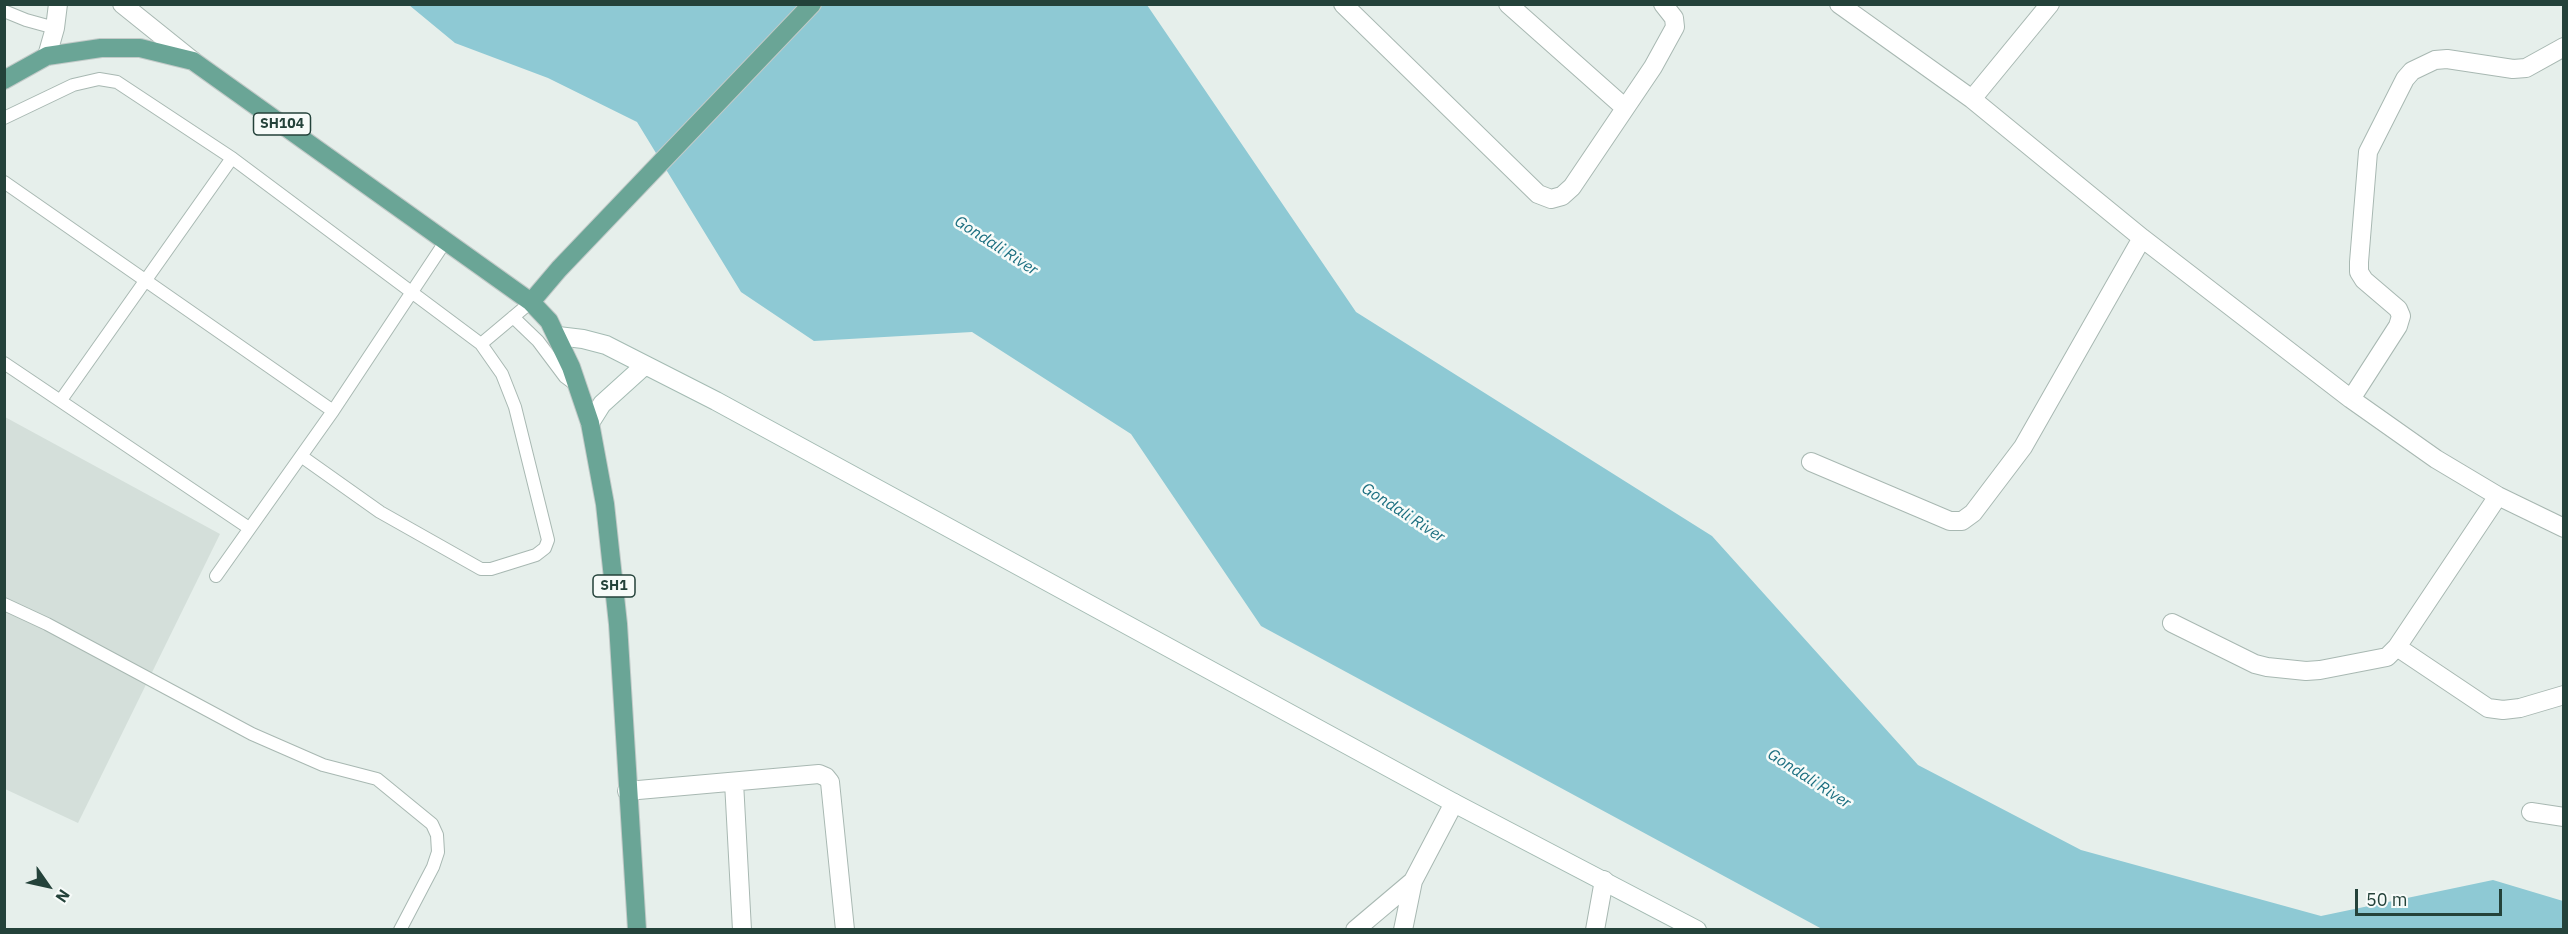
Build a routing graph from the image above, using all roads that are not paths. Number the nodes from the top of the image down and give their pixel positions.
1 (58, 4) edge
2 (122, 4) edge
3 (812, 4) edge
4 (1508, 4) edge
5 (1663, 4) edge
6 (1839, 4) edge
7 (2050, 4) edge
8 (1346, 6) edge
9 (4, 11) edge
10 (55, 28) junction
11 (2564, 47) edge
12 (47, 56) junction
13 (193, 61) junction
14 (4, 80) edge
15 (1972, 99) junction
16 (1624, 107) junction
17 (4, 118) edge
18 (232, 158) junction
19 (4, 183) edge
20 (2142, 238) junction
21 (445, 242) junction
22 (145, 279) junction
23 (412, 292) junction
24 (531, 302) junction
25 (513, 317) junction
26 (558, 336) junction
27 (481, 344) junction
28 (4, 363) edge
29 (644, 366) junction
30 (578, 387) junction
31 (2351, 399) junction
32 (61, 400) junction
33 (333, 411) junction
34 (590, 423) junction
35 (301, 456) junction
36 (1811, 462) dead end
37 (2498, 496) junction
38 (249, 528) junction
39 (2564, 528) edge
40 (216, 576) dead end
41 (4, 604) edge
42 (2172, 623) dead end
43 (2397, 647) junction
44 (2564, 694) edge
45 (734, 782) junction
46 (627, 791) junction
47 (1454, 803) junction
48 (2531, 812) dead end
49 (2564, 817) edge
50 (1604, 880) junction
51 (1413, 881) junction
52 (400, 930) edge
53 (637, 930) edge
54 (742, 930) edge
55 (844, 930) edge
56 (1355, 930) edge
57 (1403, 930) edge
58 (1595, 930) edge
59 (1697, 930) edge

1 - 10 street
2 - 13 street
3 - 24 main road
4 - 16 street
5 - 16 street
6 - 15 street
7 - 15 street
8 - 16 street
9 - 10 lane
10 - 12 street
11 - 31 street
12 - 13 main road, SH104
12 - 14 main road, SH104
13 - 21 main road, SH104
15 - 20 street
17 - 18 lane
18 - 22 lane
18 - 23 lane
19 - 22 lane
20 - 31 street
20 - 36 street
21 - 23 lane
21 - 24 main road, SH104
22 - 32 lane
22 - 33 lane
23 - 27 lane
23 - 33 lane
24 - 25 lane
24 - 26 main road, SH1
25 - 27 lane
25 - 30 lane
26 - 29 street
26 - 30 main road, SH1
27 - 35 lane
28 - 32 lane
29 - 34 street
29 - 47 street
30 - 34 main road, SH1
31 - 37 street
32 - 38 lane
33 - 35 lane
34 - 46 main road, SH1
35 - 38 lane
37 - 39 street
37 - 43 street
38 - 40 lane
41 - 52 lane
42 - 43 street
43 - 44 street
45 - 46 street
45 - 54 street
45 - 55 street
46 - 53 main road, SH1
47 - 50 street
47 - 51 street
48 - 49 street
50 - 58 street
50 - 59 street
51 - 56 street
51 - 57 street

